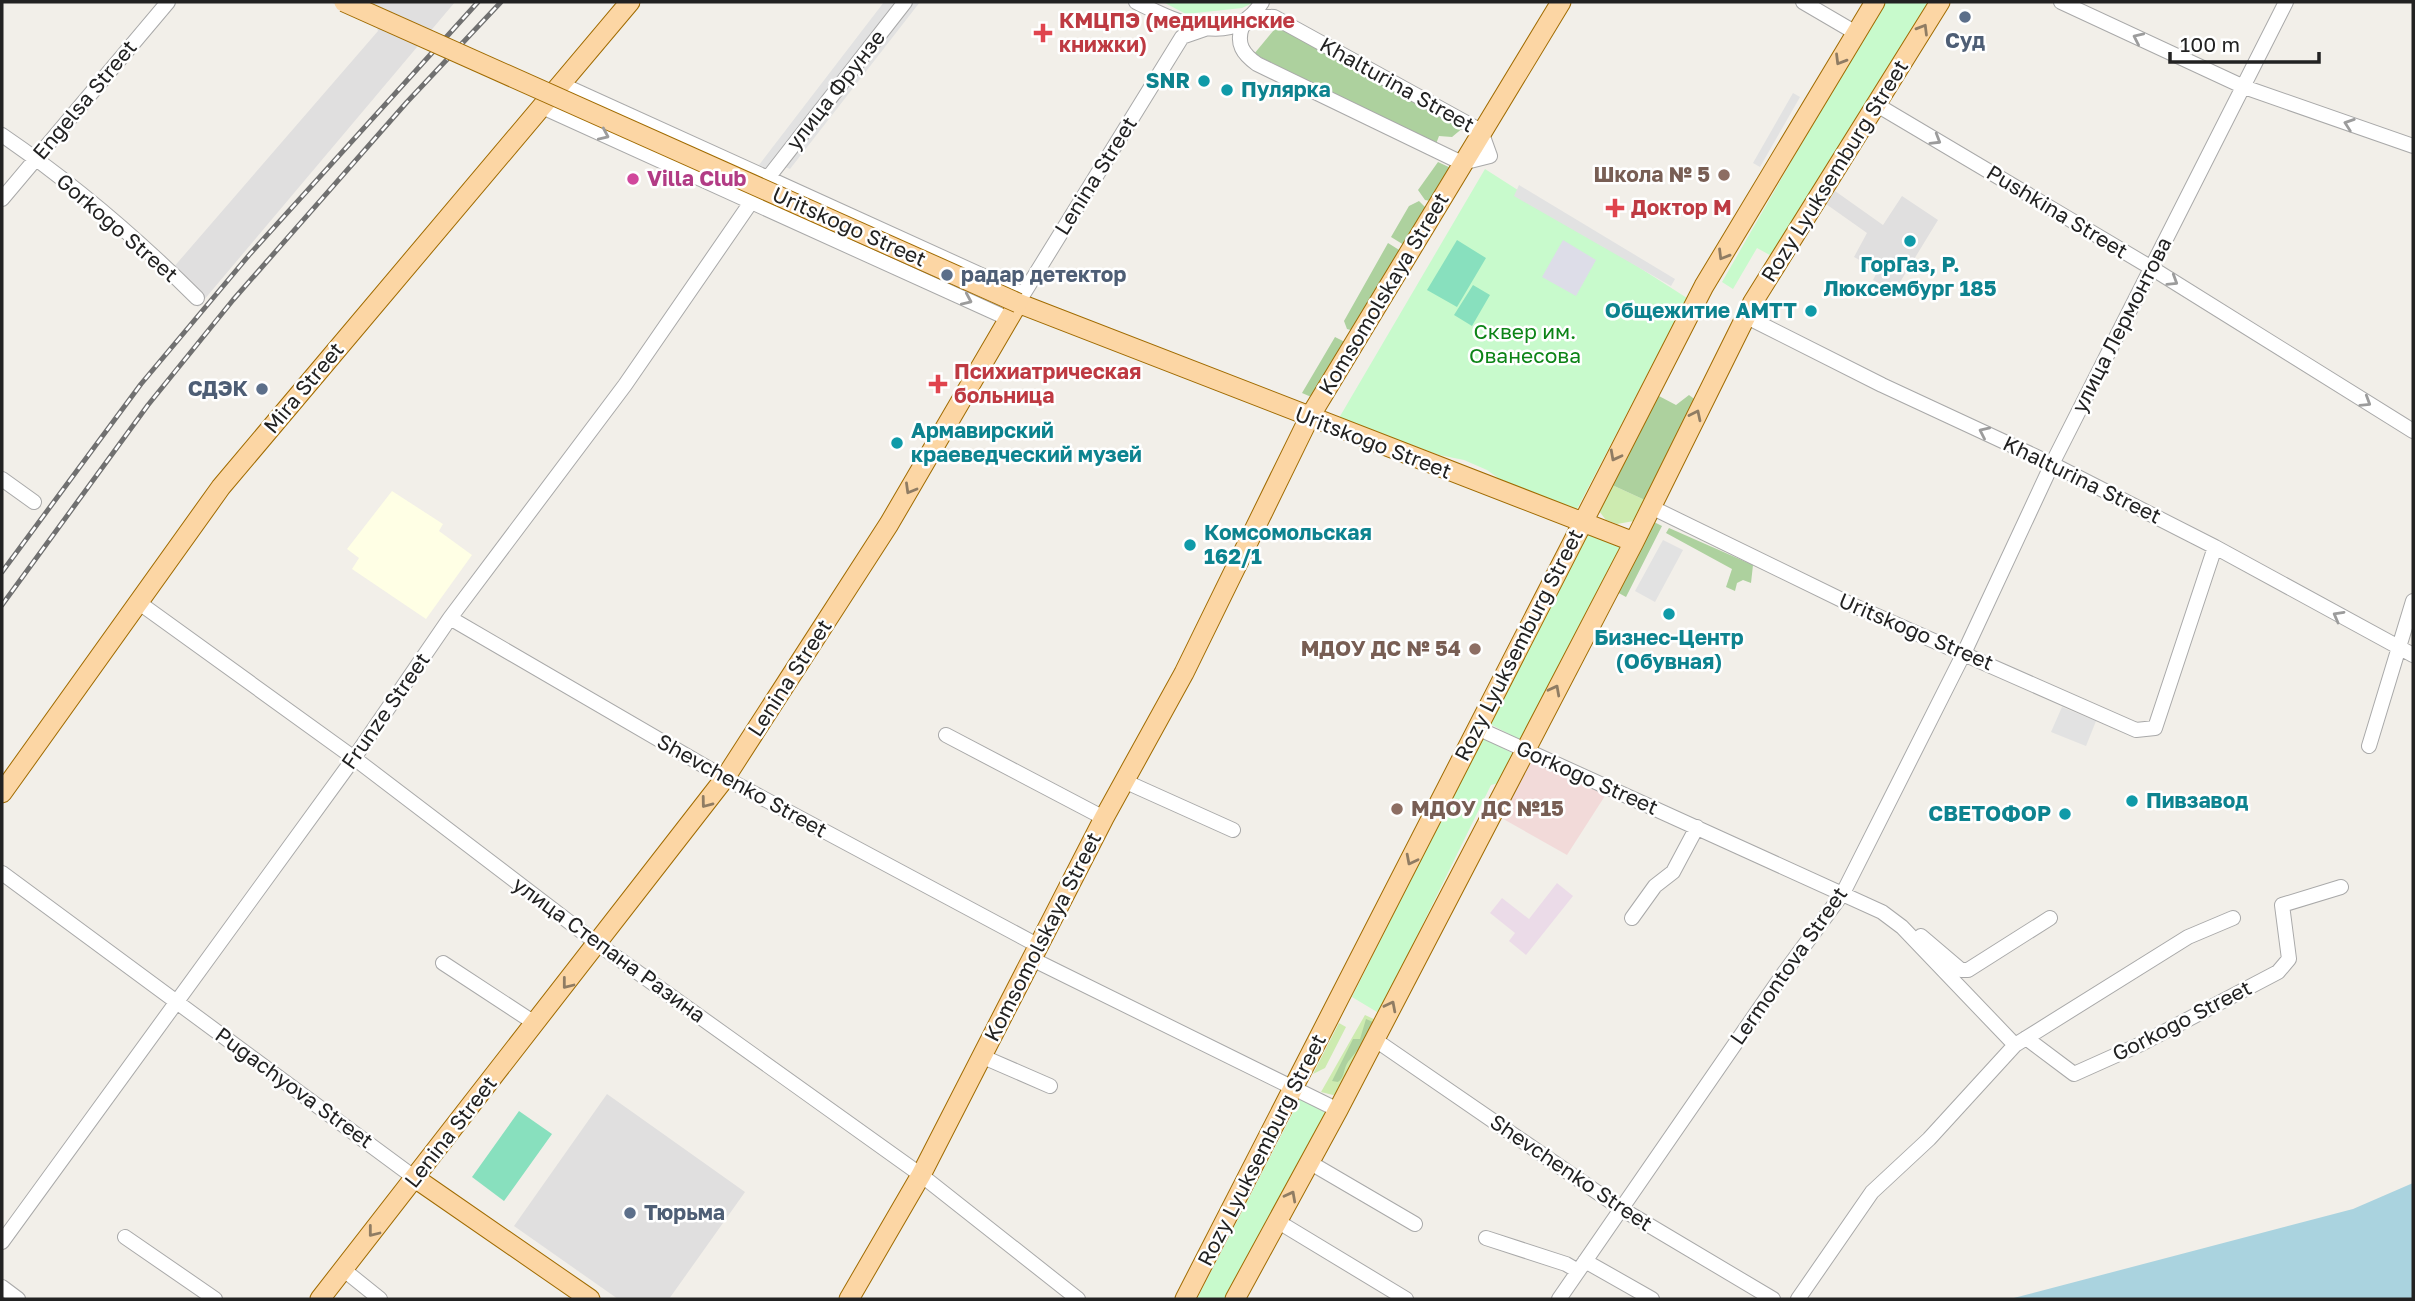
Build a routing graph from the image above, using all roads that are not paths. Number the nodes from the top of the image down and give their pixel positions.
1 (168, 2) edge
2 (344, 2) edge
3 (631, 2) edge
4 (905, 2) edge
5 (1136, 2) edge
6 (1561, 2) edge
7 (1803, 2) edge
8 (1875, 2) edge
9 (1940, 2) edge
10 (2061, 2) edge
11 (2286, 2) edge
12 (1260, 5) edge
13 (1247, 20) junction
14 (1208, 28) junction
15 (1856, 33) junction
16 (561, 84) junction
17 (2244, 87) junction
18 (1877, 105) junction
19 (542, 107) junction
20 (1481, 131) junction
21 (2, 135) edge
22 (2413, 146) edge
23 (36, 158) junction
24 (1462, 163) junction
25 (767, 179) junction
26 (2, 199) edge
27 (751, 202) junction
28 (2150, 267) junction
29 (197, 298) dead end
30 (1016, 305) junction
31 (1745, 316) junction
32 (1309, 418) junction
33 (2413, 431) edge
34 (2052, 464) junction
35 (2, 479) edge
36 (34, 502) dead end
37 (1651, 507) junction
38 (1581, 522) junction
39 (1634, 542) junction
40 (2215, 547) junction
41 (2413, 601) edge
42 (138, 602) junction
43 (450, 618) junction
44 (2398, 649) junction
45 (1964, 653) junction
46 (2413, 655) edge
47 (1477, 728) junction
48 (946, 735) dead end
49 (2369, 746) dead end
50 (1523, 750) junction
51 (354, 758) junction
52 (725, 778) junction
53 (1124, 781) junction
54 (2, 793) edge
55 (1104, 818) junction
56 (1698, 827) junction
57 (1233, 830) dead end
58 (2, 873) edge
59 (2341, 887) dead end
60 (1843, 893) junction
61 (1632, 918) dead end
62 (2050, 918) dead end
63 (2233, 918) dead end
64 (1909, 934) junction
65 (598, 944) junction
66 (1035, 952) junction
67 (443, 963) dead end
68 (176, 1001) junction
69 (536, 1024) junction
70 (1374, 1038) junction
71 (2020, 1042) junction
72 (981, 1056) junction
73 (1050, 1086) dead end
74 (1293, 1089) junction
75 (1338, 1110) junction
76 (1309, 1162) junction
77 (921, 1175) junction
78 (415, 1178) junction
79 (1620, 1208) junction
80 (1277, 1221) junction
81 (1415, 1224) dead end
82 (125, 1237) dead end
83 (1486, 1238) dead end
84 (2, 1242) edge
85 (1581, 1266) junction
86 (344, 1270) junction
87 (2, 1287) edge
88 (580, 1297) edge
89 (18, 1299) edge
90 (215, 1299) edge
91 (320, 1299) edge
92 (380, 1299) edge
93 (849, 1299) edge
94 (1078, 1299) edge
95 (1185, 1299) edge
96 (1235, 1299) edge
97 (1406, 1299) edge
98 (1559, 1299) edge
99 (1652, 1299) edge
100 (1773, 1299) edge
101 (1798, 1299) edge

1 - 23 street, Engelsa Street
2 - 30 main road, Uritskogo Street, bridge
3 - 16 main road, Mira Street
4 - 25 street, улица Фрунзе
5 - 14 street, Khalturina Street
6 - 20 main road, Komsomolskaya Street
7 - 15 street
8 - 15 main road, Rozy Lyuksemburg Street
18 -> 9 main road, Rozy Lyuksemburg Street
17 -> 10 street
11 - 17 street, улица Лермонтова
12 - 13 street
13 - 14 street, Khalturina Street
13 - 20 street, Khalturina Street
13 - 24 street, Khalturina Street
14 - 30 street, Lenina Street
15 -> 38 main road, Rozy Lyuksemburg Street
16 - 19 main road, Mira Street
16 - 25 street, Uritskogo Street
22 -> 17 street
17 - 28 street, улица Лермонтова
18 -> 28 street, Pushkina Street
18 - 31 main road, Rozy Lyuksemburg Street
19 -> 27 street, Uritskogo Street
19 - 42 main road, Mira Street
20 - 24 main road, Komsomolskaya Street
21 - 23 street, Gorkogo Street
23 - 26 street, Engelsa Street
23 - 29 street, Gorkogo Street
24 - 32 main road, Komsomolskaya Street
25 - 27 street, Frunze Street
25 - 30 street, Uritskogo Street
27 -> 30 street, Uritskogo Street
27 - 43 street, Frunze Street
28 -> 33 street, Pushkina Street
28 - 34 street, улица Лермонтова
30 - 32 main road, Uritskogo Street
30 -> 52 main road, Lenina Street
34 -> 31 street, Khalturina Street
37 -> 31 main road, Rozy Lyuksemburg Street
32 - 38 main road, Uritskogo Street
32 - 53 main road, Komsomolskaya Street
34 - 40 street, Khalturina Street
34 - 45 street, улица Лермонтова
35 - 36 street
37 - 39 main road, Rozy Lyuksemburg Street
37 - 45 street, Uritskogo Street
38 - 39 main road, Uritskogo Street
38 - 47 main road, Rozy Lyuksemburg Street
50 -> 39 main road, Rozy Lyuksemburg Street
44 -> 40 street, Khalturina Street
40 - 45 street, Uritskogo Street
41 - 44 street
42 - 51 street, улица Степана Разина
42 - 54 main road, Mira Street
43 - 51 street, Frunze Street
43 - 52 street, Shevchenko Street
44 - 46 street, Khalturina Street
44 - 49 street
45 - 60 street, Lermontova Street
47 - 50 street, Gorkogo Street
47 -> 74 main road, Rozy Lyuksemburg Street
48 - 55 street, Komsomolskaya Street
50 - 56 street, Gorkogo Street
70 -> 50 main road, Rozy Lyuksemburg Street
51 - 65 street, улица Степана Разина
51 - 68 street, Frunze Street
52 -> 65 main road, Lenina Street
52 - 66 street, Shevchenko Street
53 - 55 main road, Komsomolskaya Street
53 - 57 street
55 - 66 main road, Komsomolskaya Street
56 - 60 street, Gorkogo Street
56 - 61 street
58 - 68 street, Pugachyova Street
59 - 71 street, Gorkogo Street
60 - 64 street, Gorkogo Street
60 - 79 street, Lermontova Street
62 - 64 street, Gorkogo Street
63 - 71 street
64 - 71 street, Gorkogo Street
65 -> 69 main road, Lenina Street
65 - 77 street, улица Степана Разина
66 - 72 main road, Komsomolskaya Street
66 - 74 street, Shevchenko Street
67 - 69 street
68 - 78 street, Pugachyova Street
68 - 84 street, Frunze Street
69 - 78 main road, Lenina Street
70 - 75 main road, Rozy Lyuksemburg Street
70 - 79 street, Shevchenko Street
71 - 101 street
72 - 73 street, Komsomolskaya Street
72 - 77 main road, Komsomolskaya Street
74 - 75 street, Shevchenko Street
74 - 95 main road, Rozy Lyuksemburg Street
75 - 76 main road, Rozy Lyuksemburg Street
80 -> 76 main road, Rozy Lyuksemburg Street
76 - 81 street
77 - 93 main road, Komsomolskaya Street
77 - 94 street, улица Степана Разина
78 -> 86 main road, Lenina Street
78 - 88 main road, Pugachyova Street
79 - 85 street, Lermontova Street
79 - 100 street, Shevchenko Street
80 - 96 main road, Rozy Lyuksemburg Street
80 - 97 street
82 - 90 street
83 - 85 street
85 - 98 street, Lermontova Street
85 - 99 street
86 - 91 main road, Lenina Street
86 - 92 street
87 - 89 street

